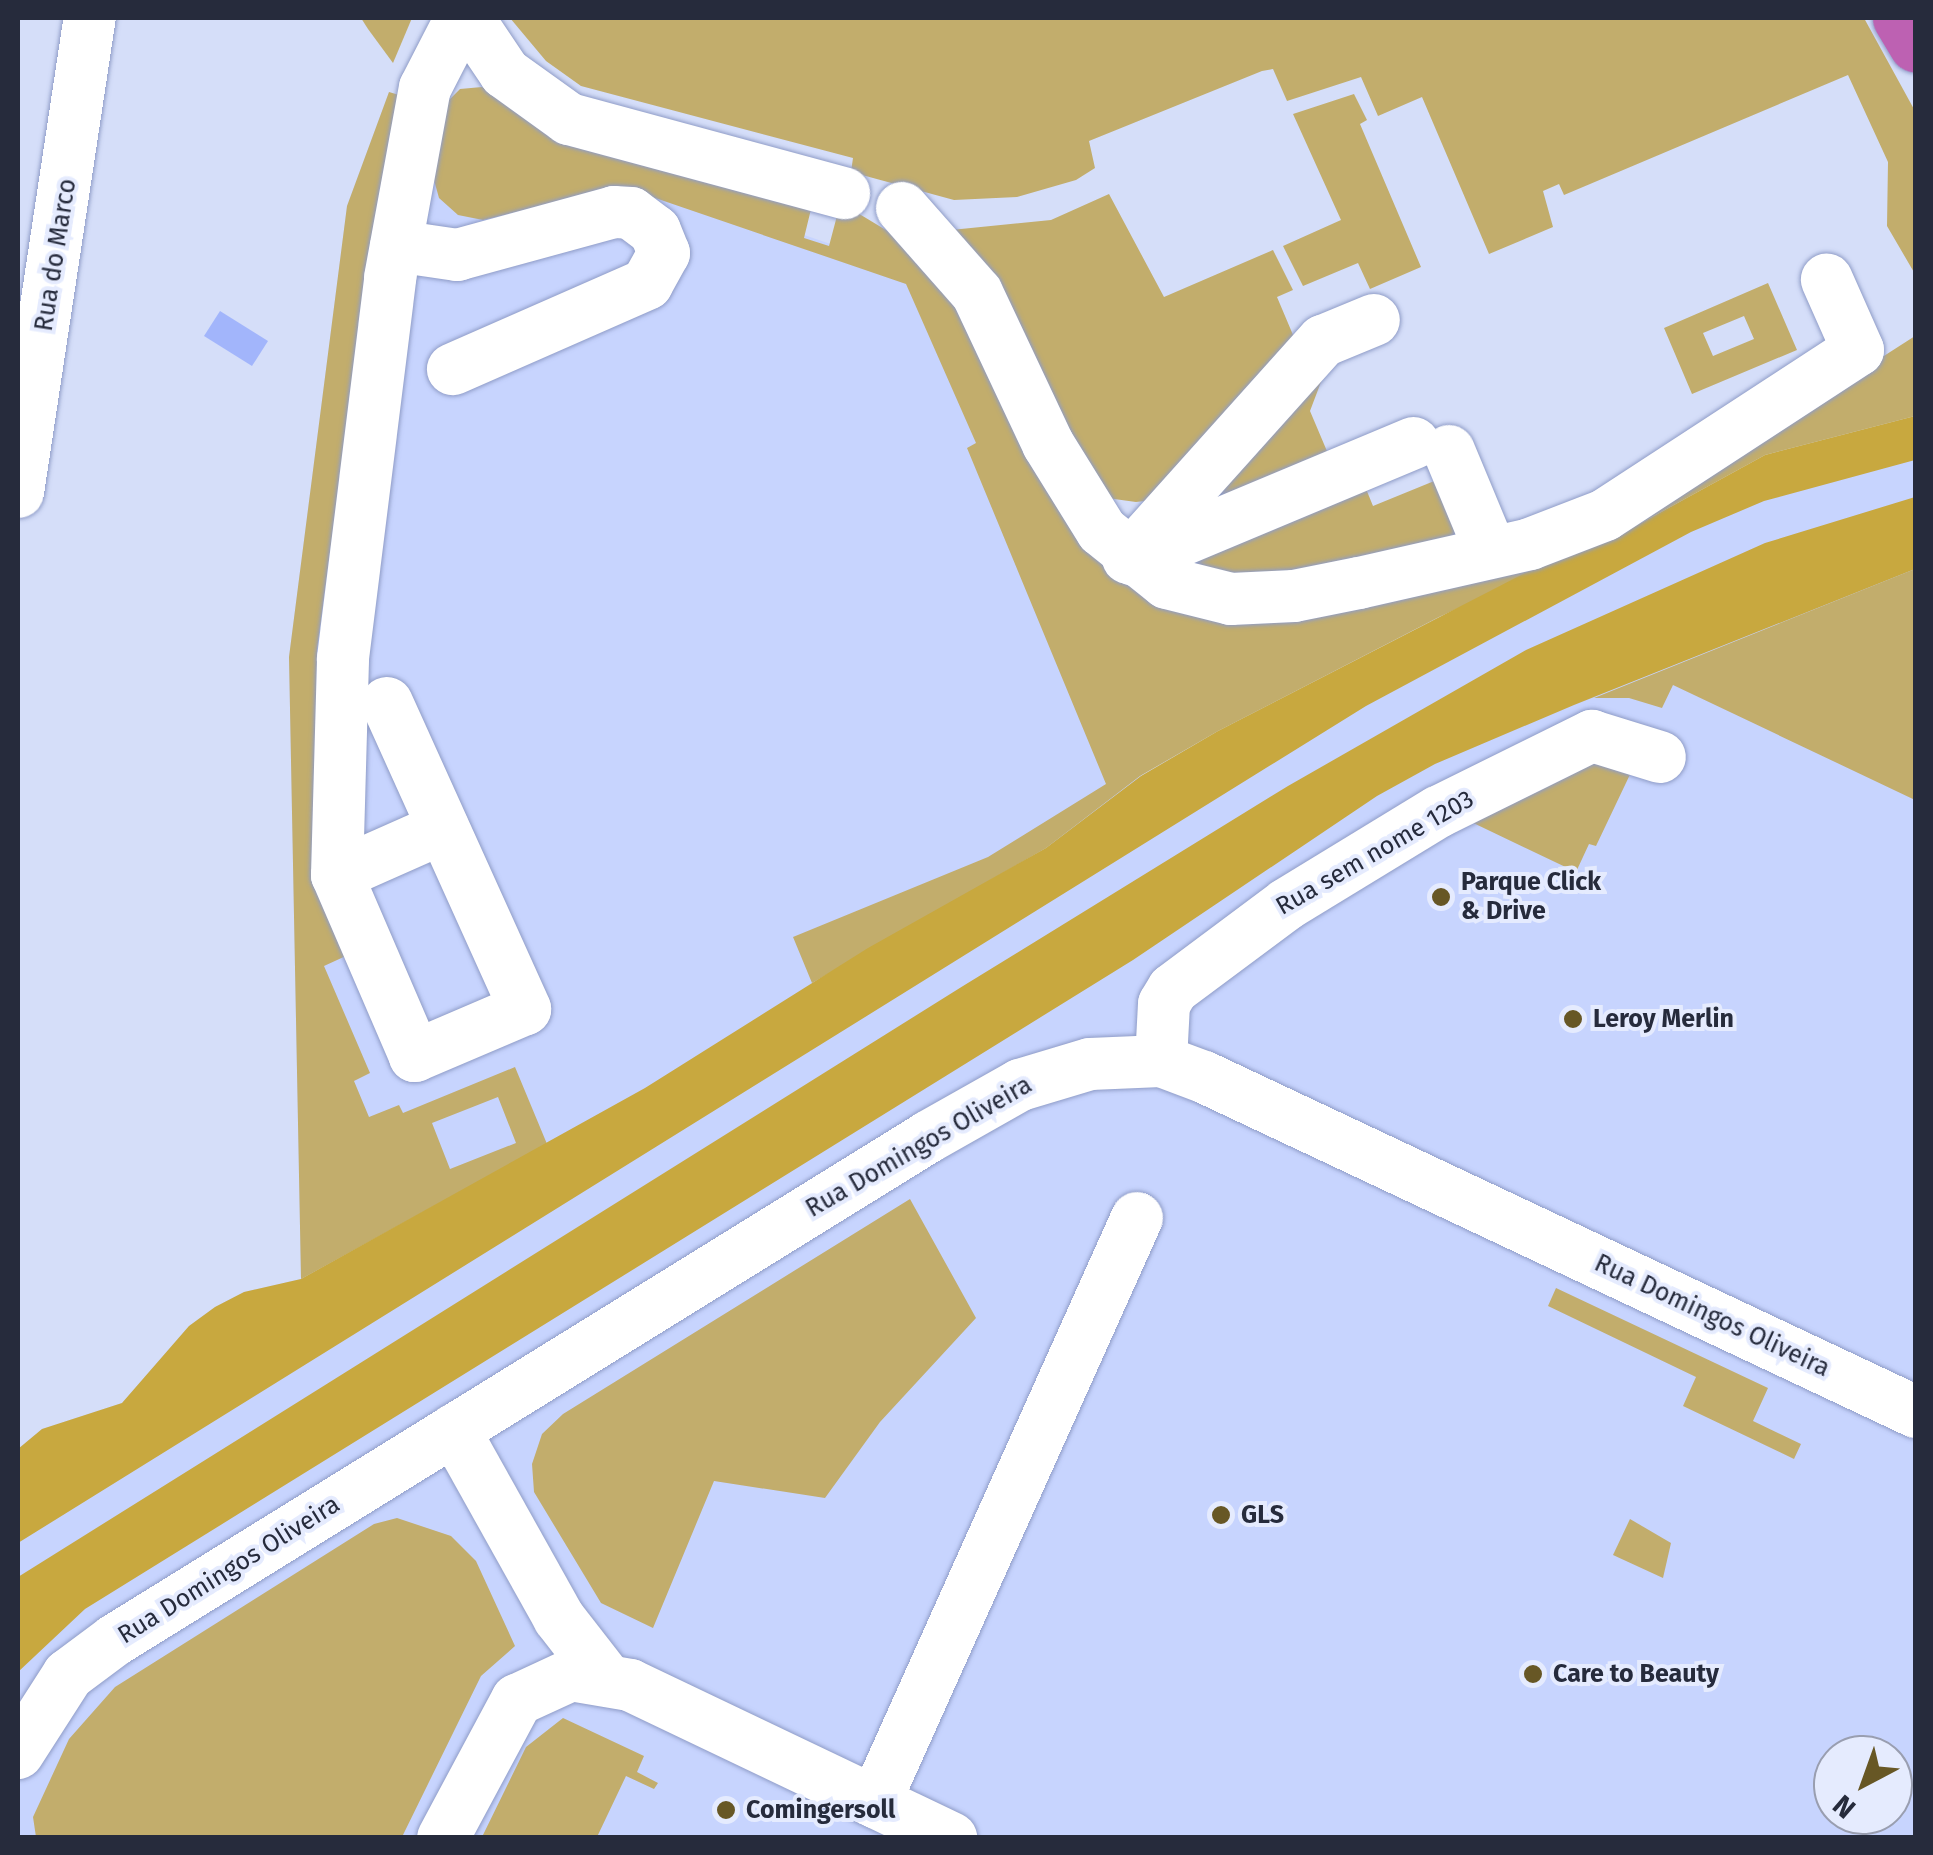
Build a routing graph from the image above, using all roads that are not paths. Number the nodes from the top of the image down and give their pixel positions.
1 (90, 18) edge
2 (460, 18) edge
3 (468, 18) edge
4 (1900, 18) edge
5 (1916, 45) edge
6 (844, 192) dead end
7 (902, 208) dead end
8 (396, 246) junction
9 (1827, 280) dead end
10 (1374, 320) dead end
11 (453, 369) dead end
12 (18, 492) edge
13 (1490, 552) junction
14 (1130, 559) junction
15 (387, 704) dead end
16 (1660, 757) dead end
17 (443, 828) junction
18 (337, 875) junction
19 (1161, 1061) junction
20 (1137, 1218) dead end
21 (1916, 1412) edge
22 (454, 1430) junction
23 (605, 1677) junction
24 (18, 1752) edge
25 (876, 1802) junction
26 (443, 1838) edge
27 (951, 1838) edge

1 - 12 street, Rua do Marco
2 - 8 street
3 - 6 street
4 - 5 highway
7 - 14 street
8 - 11 street
8 - 18 street
9 - 13 street
10 - 14 street
13 - 14 street
13 - 14 street
15 - 17 street
16 - 19 street, Rua sem nome 1203
17 - 18 street
17 - 18 street
19 - 21 street, Rua Domingos Oliveira
19 - 22 street, Rua Domingos Oliveira
20 - 25 street
22 - 23 street
22 - 24 street, Rua Domingos Oliveira
23 - 25 street
23 - 26 street
25 - 27 street

